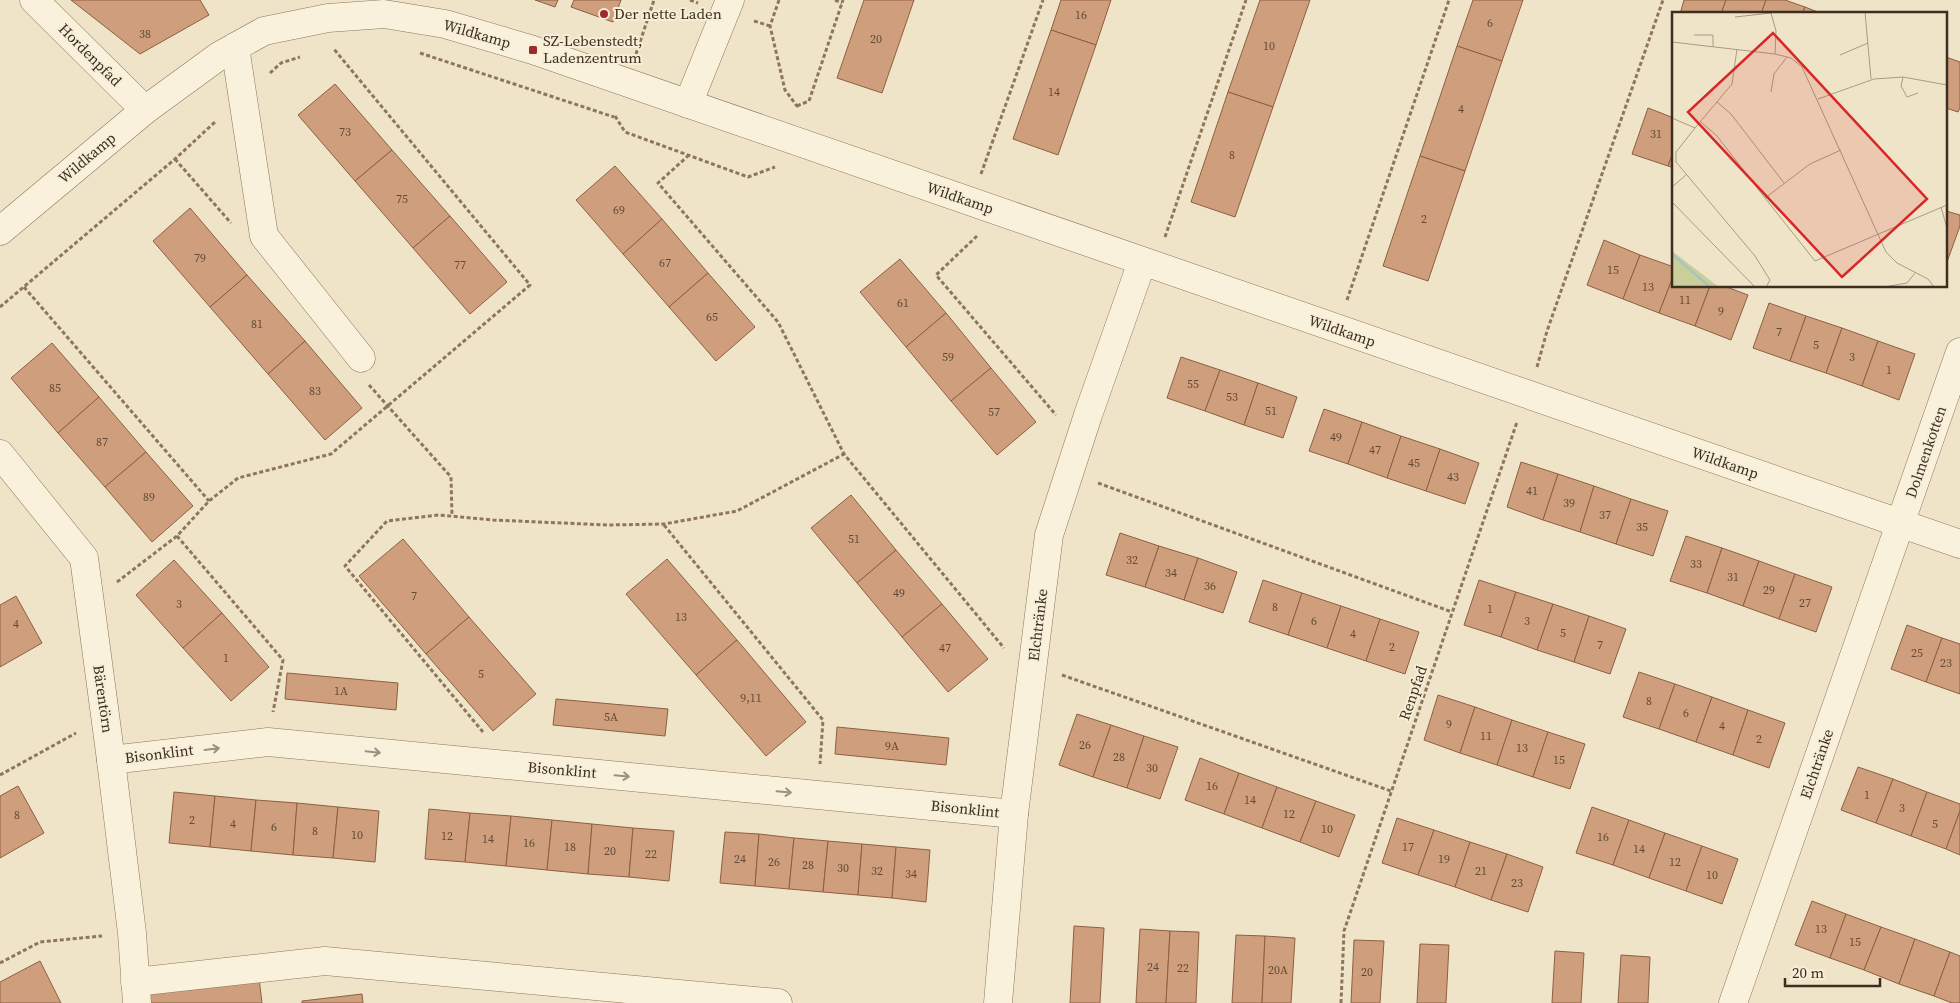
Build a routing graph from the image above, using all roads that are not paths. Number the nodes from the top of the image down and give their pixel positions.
1 (34, 0) edge
2 (730, 0) edge
3 (235, 47) junction
4 (688, 104) junction
5 (144, 110) junction
6 (0, 231) edge
7 (1149, 264) junction
8 (1960, 352) edge
9 (361, 358) road end
10 (0, 454) edge
11 (1901, 524) junction
12 (1960, 544) edge
13 (111, 760) junction
14 (1014, 814) junction
15 (136, 993) edge
16 (778, 1003) edge
17 (998, 1003) edge
18 (1733, 1003) edge

1 - 5 street, Hordenpfad
2 - 4 street
3 - 4 street, Wildkamp
3 - 5 street, Wildkamp
3 - 9 street
4 - 7 street, Wildkamp
5 - 6 street, Wildkamp
7 - 11 street, Wildkamp
7 - 14 street, Elchtränke
8 - 11 street, Dolmenkotten
10 - 13 street, Bärentörn
11 - 12 street, Wildkamp
11 - 18 street, Elchtränke
13 -> 14 street, Bisonklint
13 - 15 street, Bärentörn
14 - 17 street, Elchtränke
15 - 16 street

